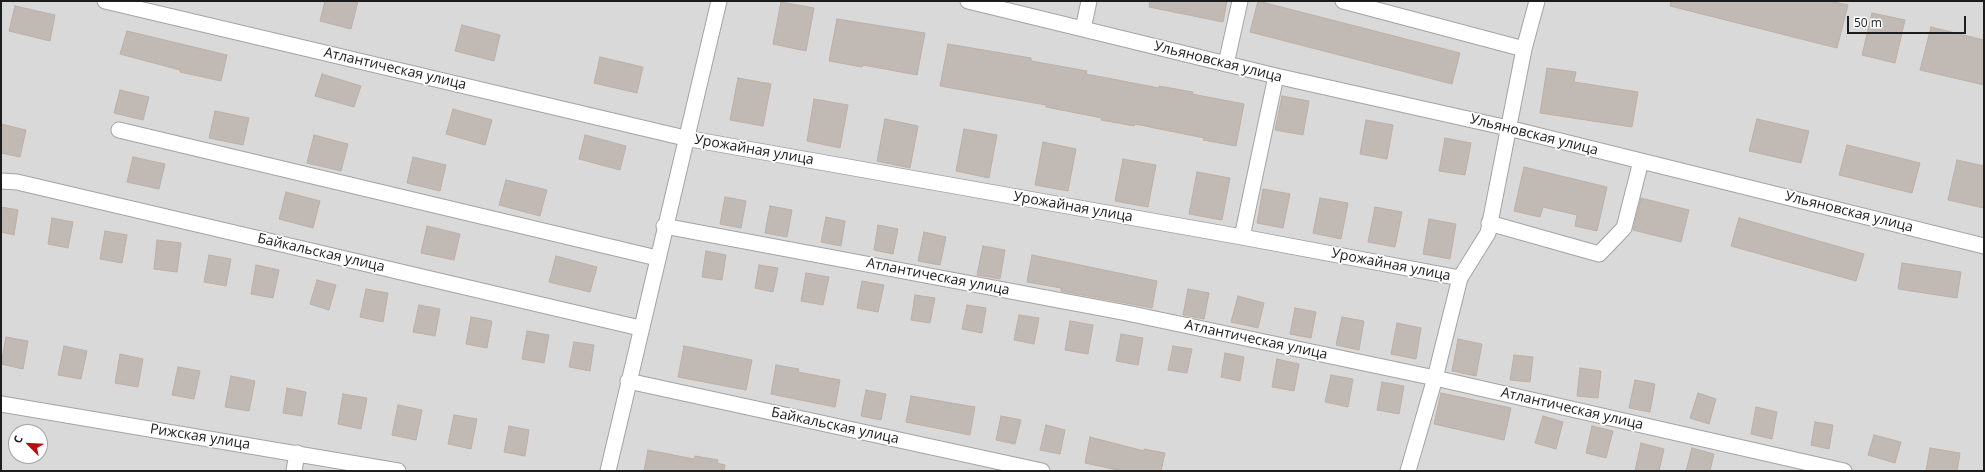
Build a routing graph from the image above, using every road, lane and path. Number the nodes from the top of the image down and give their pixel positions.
1 (105, 1) edge
2 (718, 1) edge
3 (968, 1) edge
4 (1089, 1) edge
5 (1240, 1) edge
6 (1343, 1) edge
7 (1537, 1) edge
8 (1083, 29) junction
9 (1524, 48) junction
10 (1226, 64) junction
11 (1276, 76) junction
12 (1508, 128) junction
13 (119, 130) dead end
14 (685, 138) junction
15 (1641, 161) junction
16 (1, 180) edge
17 (1489, 224) junction
18 (664, 226) junction
19 (1242, 237) junction
20 (1984, 246) edge
21 (657, 258) junction
22 (1460, 278) junction
23 (640, 328) junction
24 (1436, 378) junction
25 (628, 381) junction
26 (1, 404) edge
27 (297, 453) junction
28 (294, 471) edge
29 (398, 471) edge
30 (608, 471) edge
31 (1042, 471) edge
32 (1408, 471) edge
33 (1844, 471) edge

1 - 14 street, Атлантическая улица
2 - 14 street
3 - 8 street, Ульяновская улица
4 - 8 street
5 - 10 street
6 - 9 street
7 - 9 street
8 - 10 street, Ульяновская улица
9 - 12 street
10 - 11 street, Ульяновская улица
11 - 12 street, Ульяновская улица
11 - 19 street
12 - 15 street, Ульяновская улица
12 - 17 street
13 - 21 street
14 - 18 street
14 - 19 street, Урожайная улица
15 - 17 street
15 - 20 street, Ульяновская улица
16 - 23 street, Байкальская улица
17 - 22 street
18 - 21 street
18 - 24 street, Атлантическая улица
19 - 22 street, Урожайная улица
21 - 23 street
22 - 24 street
23 - 25 street
24 - 32 street
24 - 33 street, Атлантическая улица
25 - 30 street
25 - 31 street, Байкальская улица
26 - 27 street, Рижская улица
27 - 28 street
27 - 29 street, Рижская улица

